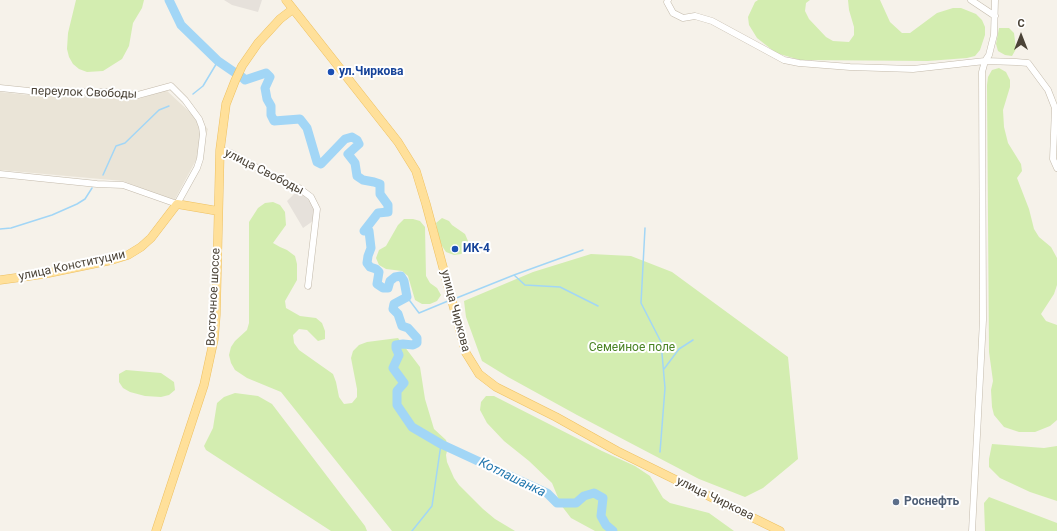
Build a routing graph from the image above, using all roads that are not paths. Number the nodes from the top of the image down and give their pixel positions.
1 (286, 0) edge
2 (668, 0) edge
3 (972, 0) edge
4 (995, 0) edge
5 (293, 10) junction
6 (995, 16) junction
7 (985, 61) junction
8 (0, 88) edge
9 (220, 150) junction
10 (1057, 168) edge
11 (0, 174) edge
12 (177, 204) junction
13 (218, 211) junction
14 (0, 280) edge
15 (308, 286) dead end
16 (156, 531) edge
17 (780, 531) edge
18 (972, 531) edge

1 - 5 main road, улица Чиркова
2 - 7 street
3 - 6 street
4 - 6 street
5 - 9 main road, Восточное шоссе
5 - 17 main road, улица Чиркова
6 - 7 street
7 - 10 street
7 - 18 street
8 - 12 street, переулок Свободы
9 - 13 main road, Восточное шоссе
9 - 15 street, улица Свободы
11 - 12 street
12 - 13 main road
12 - 14 main road, улица Конституции
13 - 16 main road, Восточное шоссе

